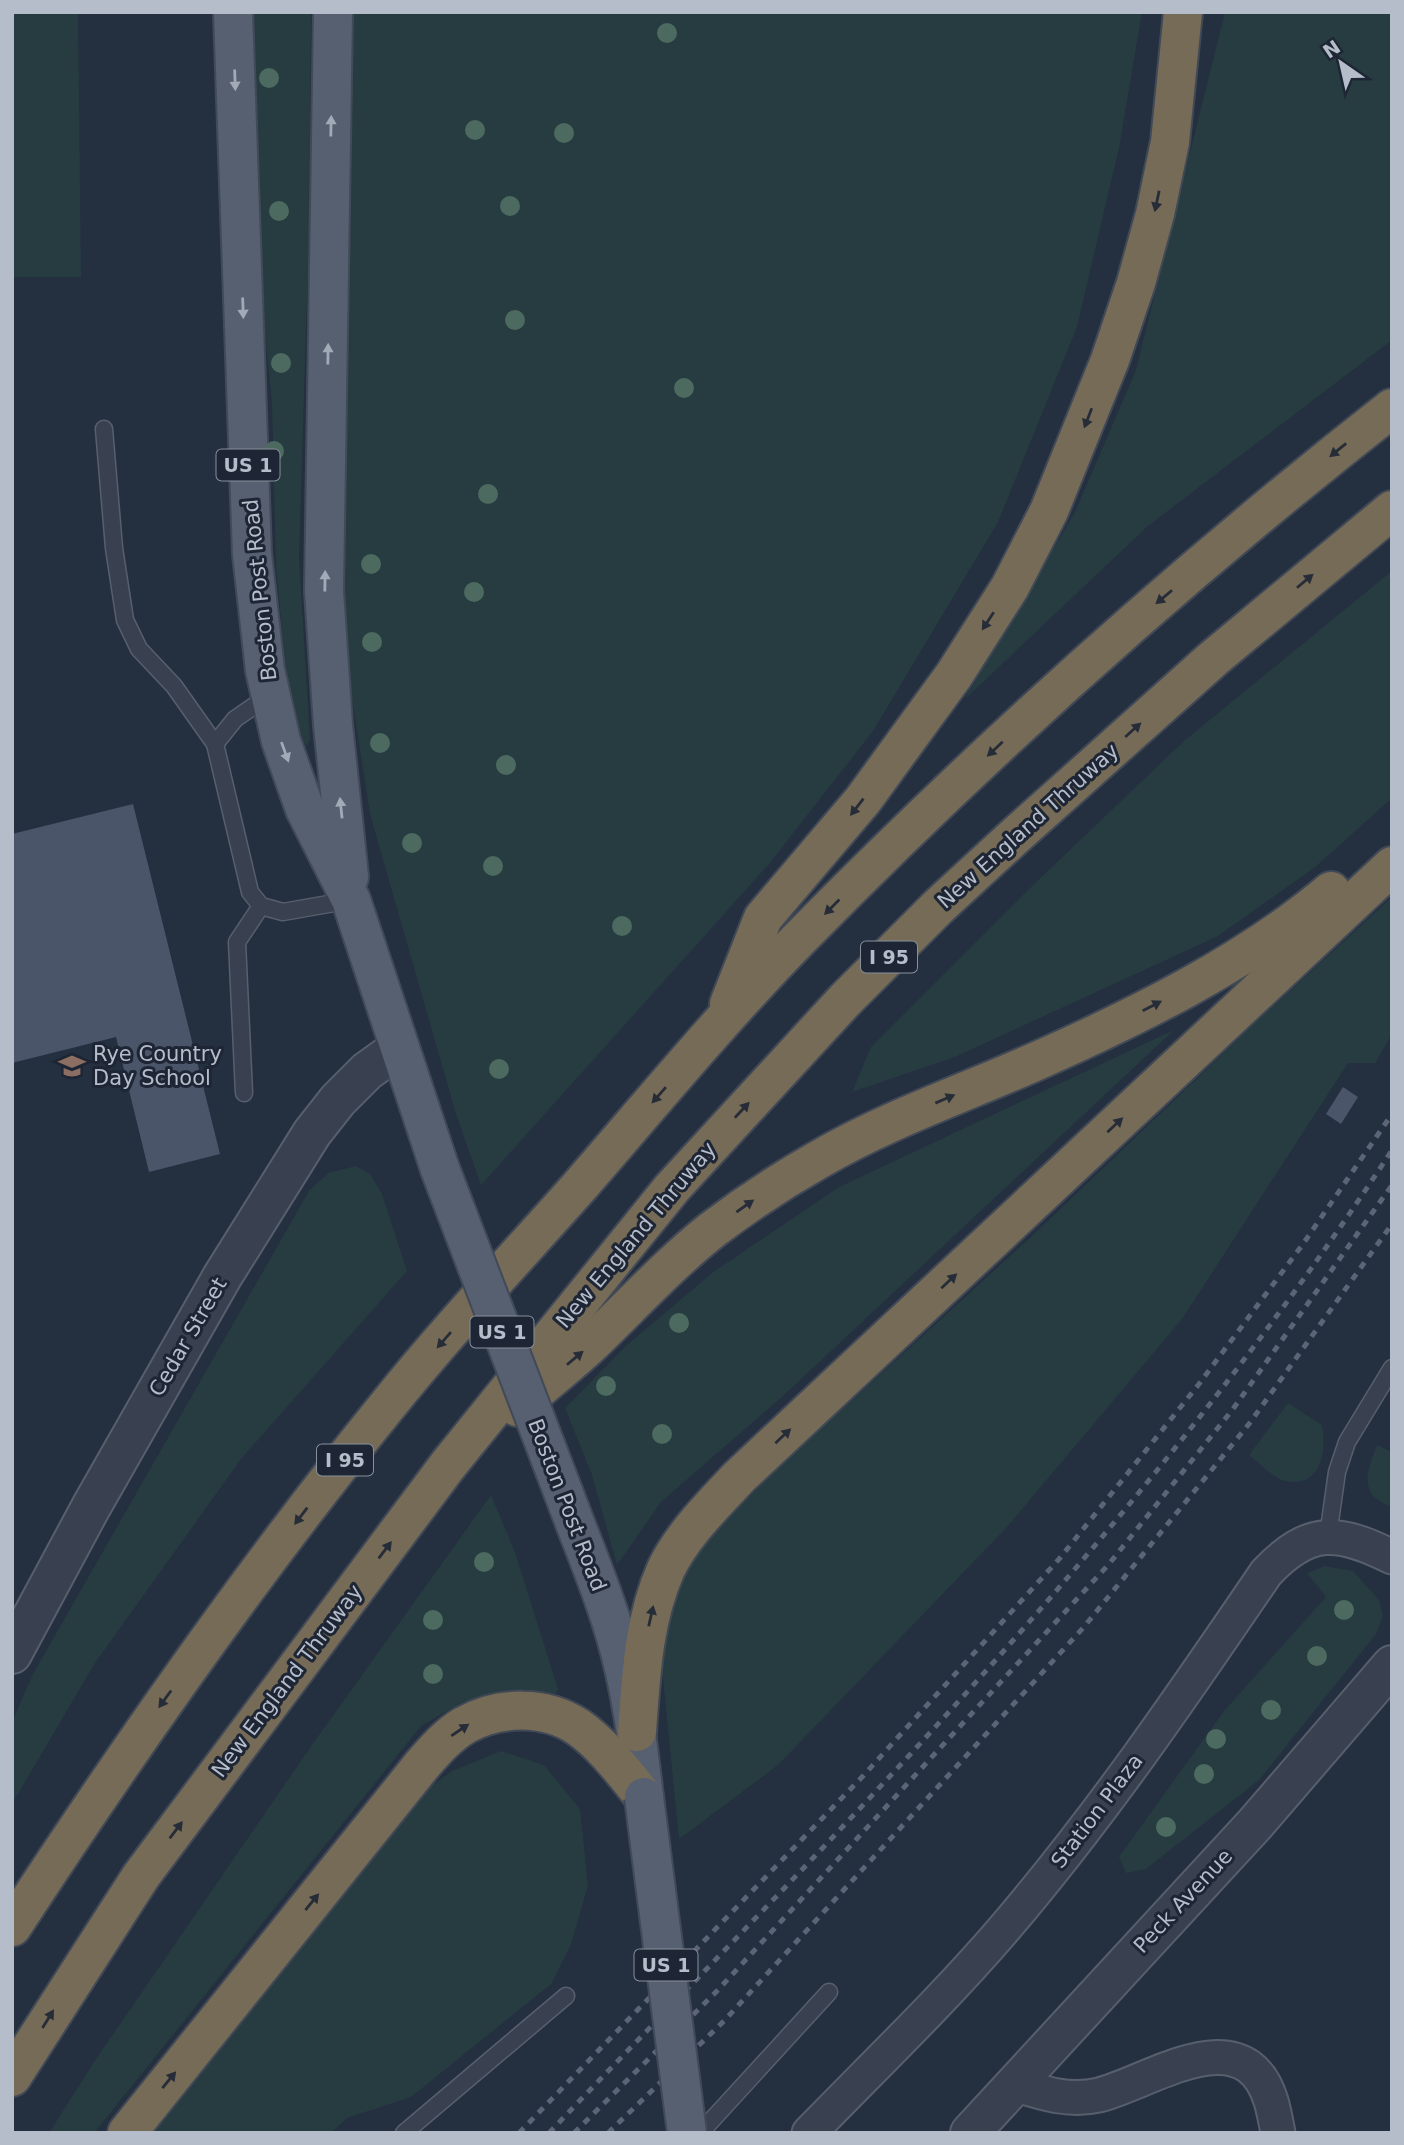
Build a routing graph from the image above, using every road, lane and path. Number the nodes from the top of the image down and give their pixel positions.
1 (233, 12) edge
2 (333, 12) edge
3 (1183, 12) edge
4 (1209, 12) edge
5 (1170, 142) junction
6 (1392, 408) edge
7 (104, 429) dead end
8 (1392, 510) edge
9 (271, 694) junction
10 (215, 744) junction
11 (1392, 839) edge
12 (1392, 866) edge
13 (351, 900) junction
14 (261, 906) junction
15 (720, 1026) junction
16 (399, 1048) junction
17 (244, 1093) dead end
18 (1392, 1367) edge
19 (448, 1465) junction
20 (1328, 1536) junction
21 (1392, 1557) edge
22 (12, 1654) edge
23 (1392, 1665) edge
24 (637, 1732) junction
25 (645, 1797) junction
26 (12, 1927) edge
27 (829, 1992) dead end
28 (566, 1996) dead end
29 (12, 2077) edge
30 (1014, 2084) junction
31 (127, 2133) edge
32 (404, 2133) edge
33 (687, 2133) edge
34 (700, 2133) edge
35 (809, 2133) edge
36 (970, 2133) edge
37 (1278, 2133) edge

1 -> 9 main road, Boston Post Road / US 1
13 -> 2 main road, Boston Post Road / US 1
3 - 5 highway
4 - 5 highway
5 -> 15 highway
6 -> 15 highway, I 95
7 - 10 lane
19 -> 8 highway, New England Thruway / I 95
9 - 10 lane
9 -> 13 main road, Boston Post Road / US 1
10 - 14 lane
19 -> 11 highway
24 -> 12 highway
13 - 14 lane
13 - 16 main road, Boston Post Road / US 1
14 - 17 lane
15 -> 26 highway, I 95
16 - 22 street, Cedar Street
16 - 24 main road, Boston Post Road / US 1, bridge
18 - 20 lane
29 -> 19 highway, New England Thruway / I 95
20 - 21 street
20 - 35 street, Station Plaza
23 - 30 street, Peck Avenue
24 - 25 main road, Boston Post Road / US 1
31 -> 25 highway
25 - 33 main road, Boston Post Road / US 1, bridge
27 - 34 lane
28 - 32 lane
30 - 36 street, Peck Avenue
30 - 37 street

